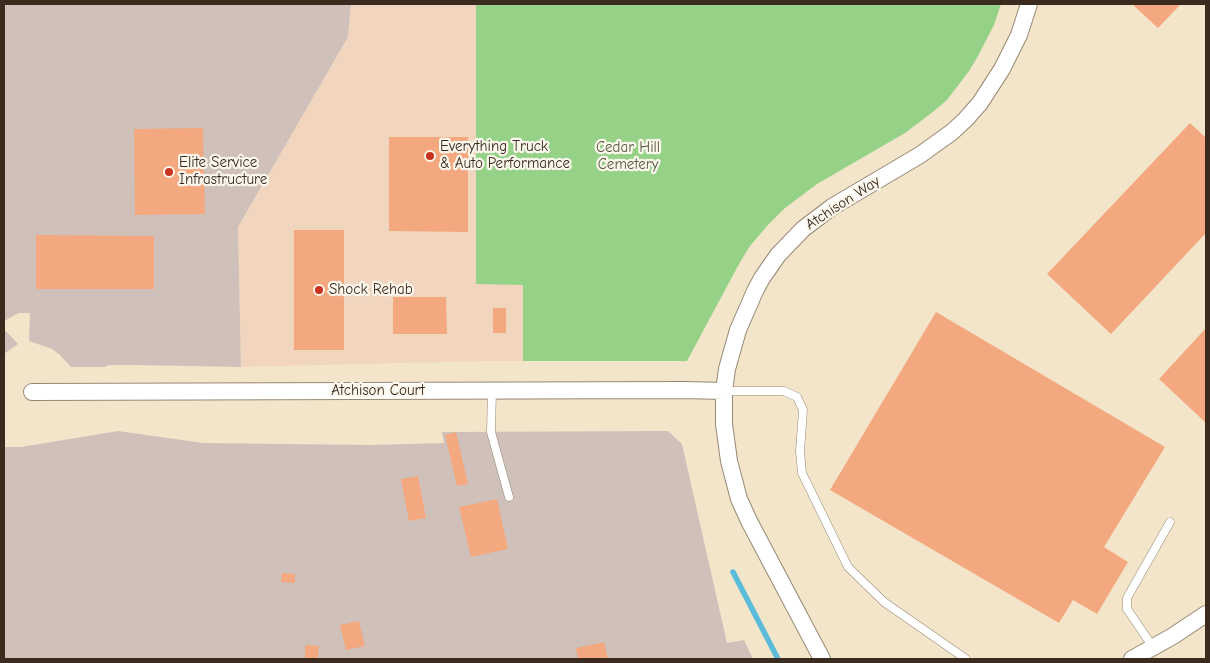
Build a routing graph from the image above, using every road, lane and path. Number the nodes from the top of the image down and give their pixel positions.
1 (1029, 4) edge
2 (492, 390) junction
3 (724, 391) junction
4 (32, 392) dead end
5 (509, 497) dead end
6 (1170, 522) dead end
7 (1206, 614) edge
8 (1153, 647) junction
9 (822, 659) edge
10 (966, 659) edge
11 (1132, 659) edge

1 - 3 street, Atchison Way
2 - 3 street, Atchison Court
2 - 4 street, Atchison Court
2 - 5 lane
3 - 9 street, Atchison Way
3 - 10 lane
6 - 8 lane
7 - 8 street
8 - 11 street

